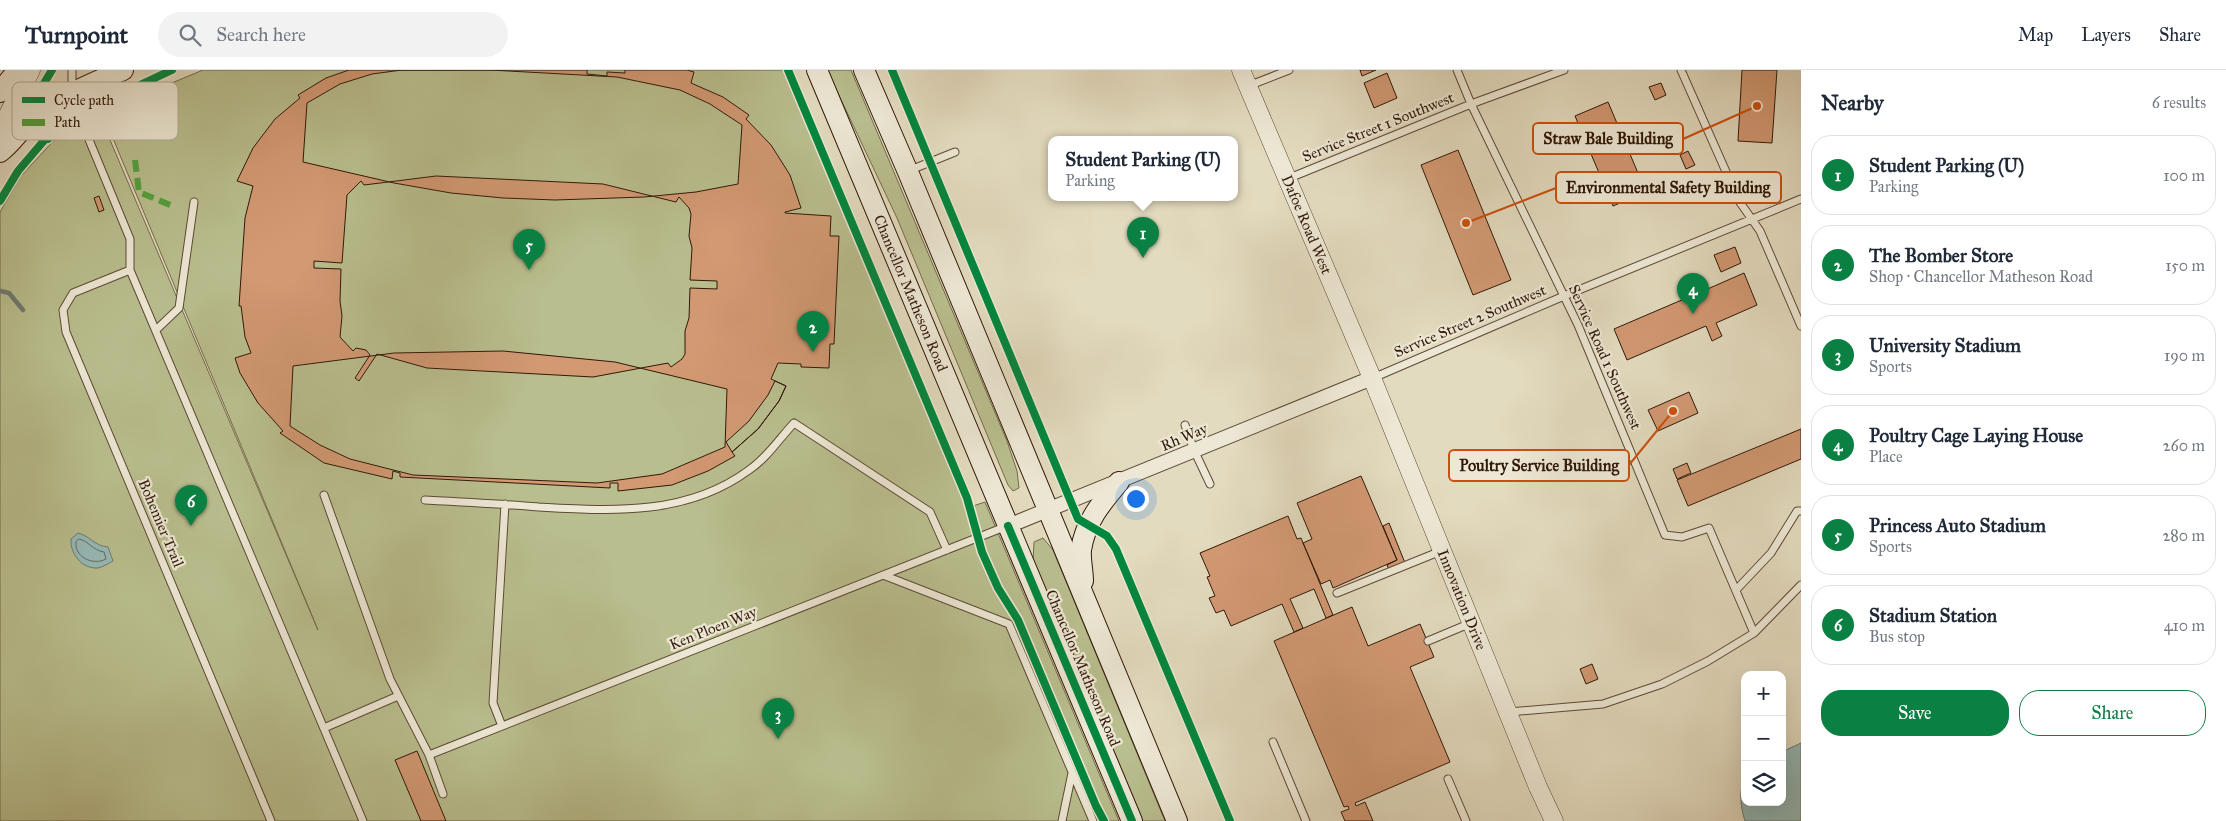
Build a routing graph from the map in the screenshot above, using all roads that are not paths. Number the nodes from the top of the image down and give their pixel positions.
1 (18, 70) edge
2 (32, 70) edge
3 (123, 70) edge
4 (817, 70) edge
5 (864, 70) edge
6 (1241, 70) edge
7 (1289, 70) edge
8 (1457, 70) edge
9 (1564, 70) edge
10 (1681, 70) edge
11 (26, 82) edge
12 (96, 82) edge
13 (1248, 86) junction
14 (0, 92) edge
15 (1471, 104) junction
16 (12, 108) edge
17 (0, 130) edge
18 (14, 140) edge
19 (89, 140) edge
20 (0, 152) edge
21 (954, 152) dead end
22 (908, 172) junction
23 (1287, 179) junction
24 (1801, 199) edge
25 (194, 202) dead end
26 (1752, 218) junction
27 (130, 270) junction
28 (1564, 296) junction
29 (1801, 326) edge
30 (156, 330) junction
31 (1372, 378) junction
32 (1185, 425) dead end
33 (1194, 450) junction
34 (1119, 482) junction
35 (1210, 484) dead end
36 (324, 495) dead end
37 (425, 500) dead end
38 (505, 504) junction
39 (1048, 510) junction
40 (1801, 511) edge
41 (1008, 526) junction
42 (947, 550) junction
43 (1442, 550) junction
44 (883, 575) junction
45 (1801, 585) edge
46 (1736, 590) junction
47 (1337, 592) dead end
48 (1085, 603) junction
49 (1471, 623) junction
50 (1754, 633) junction
51 (1428, 641) dead end
52 (398, 696) junction
53 (1508, 712) junction
54 (502, 726) junction
55 (324, 728) junction
56 (1274, 742) dead end
57 (429, 755) junction
58 (1072, 772) junction
59 (1448, 779) dead end
60 (444, 794) dead end
61 (272, 821) edge
62 (363, 821) edge
63 (1062, 821) edge
64 (1093, 821) edge
65 (1132, 821) edge
66 (1176, 821) edge
67 (1306, 821) edge
68 (1466, 821) edge
69 (1554, 821) edge

1 - 14 main road
2 - 11 street
3 - 12 main road
4 - 41 main road, Chancellor Matheson Road
5 - 22 main road, Chancellor Matheson Road
6 - 13 street, Dafoe Road West
7 - 13 lane
8 - 15 lane, Service Road 1 Southwest
9 - 15 lane, Service Street 1 Southwest
10 - 26 lane
13 - 23 street, Dafoe Road West
15 - 23 lane, Service Street 1 Southwest
15 - 28 lane, Service Road 1 Southwest
16 - 17 street
18 - 20 main road
19 - 27 lane
21 - 22 lane
22 - 39 main road, Chancellor Matheson Road
23 - 31 street, Dafoe Road West
24 - 26 lane, Service Street 2 Southwest
25 - 30 lane
26 - 28 lane, Service Street 2 Southwest
26 - 29 lane
27 - 30 lane
27 - 61 lane, Bohemier Trail
28 - 31 lane, Service Street 2 Southwest
28 - 46 lane, Service Road 1 Southwest
30 - 55 lane
31 - 33 street, Rh Way
31 - 43 street, Innovation Drive
32 - 33 lane
33 - 34 street, Rh Way
33 - 35 lane
34 - 39 street, Rh Way
34 - 48 main road
36 - 52 lane
37 - 38 lane
38 - 42 lane
38 - 54 lane
39 - 41 street, Rh Way
39 - 48 main road, Chancellor Matheson Road
40 - 46 lane
41 - 42 lane, Ken Ploen Way
41 - 65 main road, Chancellor Matheson Road
42 - 44 lane, Ken Ploen Way
43 - 47 lane
43 - 49 street, Innovation Drive
44 - 54 lane, Ken Ploen Way
44 - 58 lane
45 - 50 lane
46 - 50 lane, Service Road 1 Southwest
48 - 66 main road, Chancellor Matheson Road
49 - 51 lane
49 - 53 street, Innovation Drive
50 - 53 lane
52 - 55 lane
52 - 57 lane
53 - 69 street, Innovation Drive
54 - 57 lane, Ken Ploen Way
55 - 62 lane
56 - 67 lane
57 - 60 lane
58 - 63 lane
58 - 64 lane
59 - 68 lane

